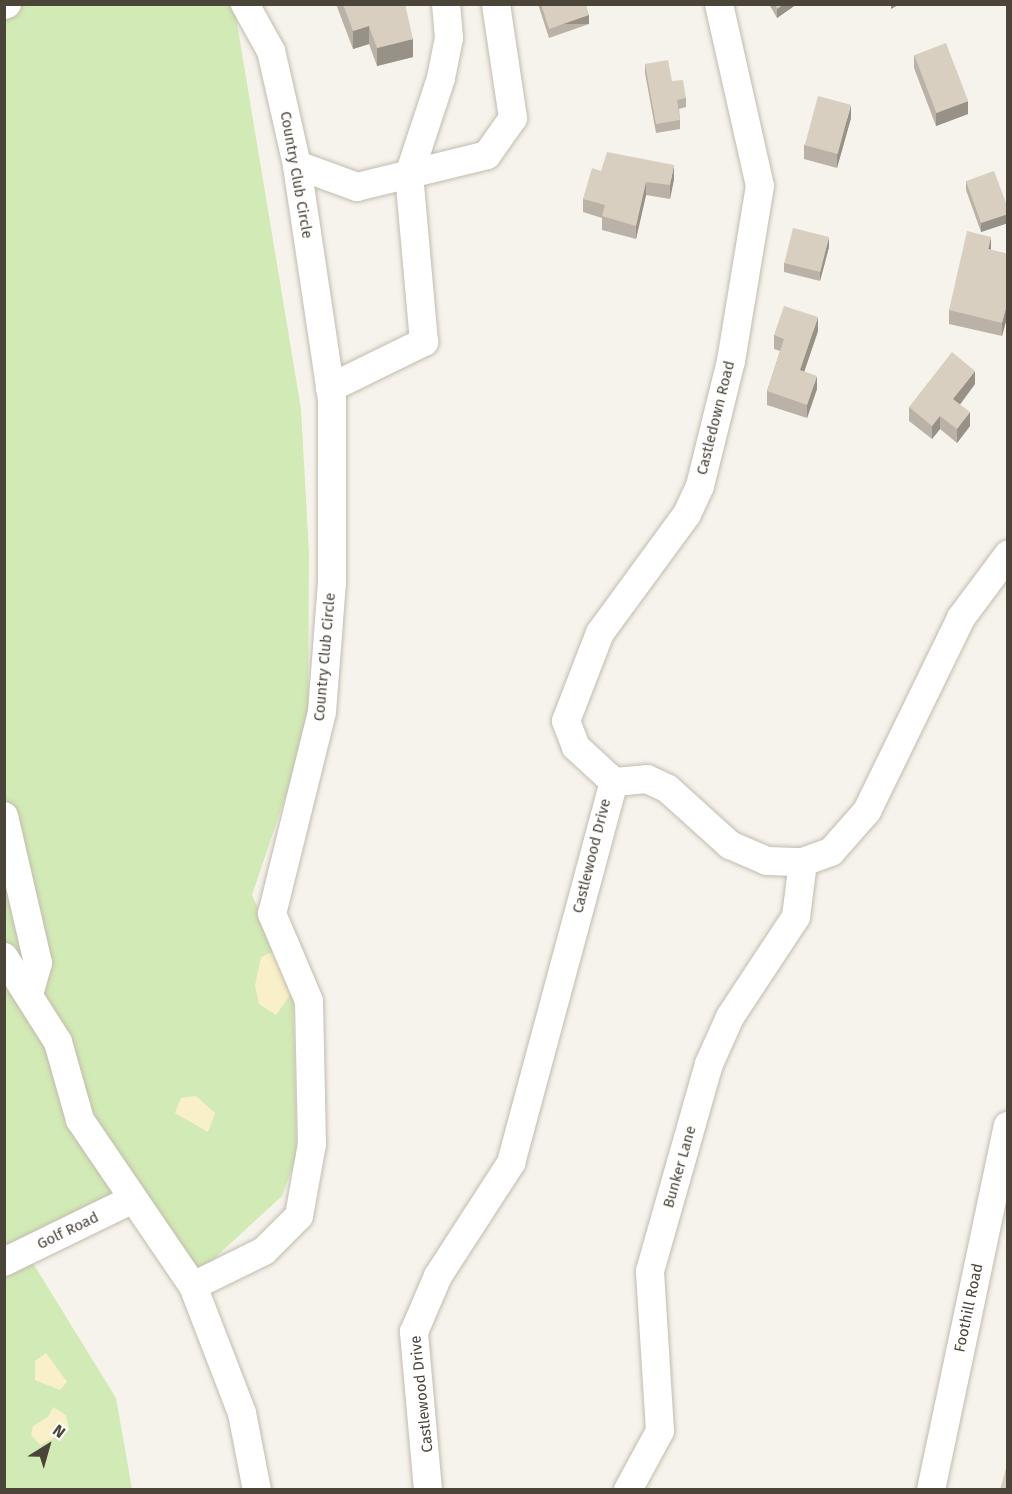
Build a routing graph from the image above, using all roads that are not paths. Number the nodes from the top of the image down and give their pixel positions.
1 (245, 4) edge
2 (446, 4) edge
3 (496, 4) edge
4 (719, 4) edge
5 (297, 165) junction
6 (409, 175) junction
7 (330, 388) junction
8 (1008, 555) edge
9 (614, 782) junction
10 (4, 816) edge
11 (803, 862) junction
12 (4, 957) edge
13 (30, 991) junction
14 (1008, 1126) edge
15 (132, 1196) junction
16 (4, 1262) edge
17 (193, 1286) junction
18 (257, 1490) edge
19 (428, 1490) edge
20 (628, 1490) edge
21 (931, 1490) edge

1 - 5 street, Country Club Circle
2 - 6 street
3 - 6 street
4 - 9 street, Castledown Road
5 - 6 street
5 - 7 street, Country Club Circle
6 - 7 street
7 - 17 street, Country Club Circle
8 - 11 street, Castlewood Drive
9 - 11 street, Castlewood Drive
9 - 19 street, Castlewood Drive
10 - 13 street
11 - 20 street, Bunker Lane
12 - 13 street
13 - 15 street
14 - 21 street, Foothill Road
15 - 16 street, Golf Road
15 - 17 street
17 - 18 street

